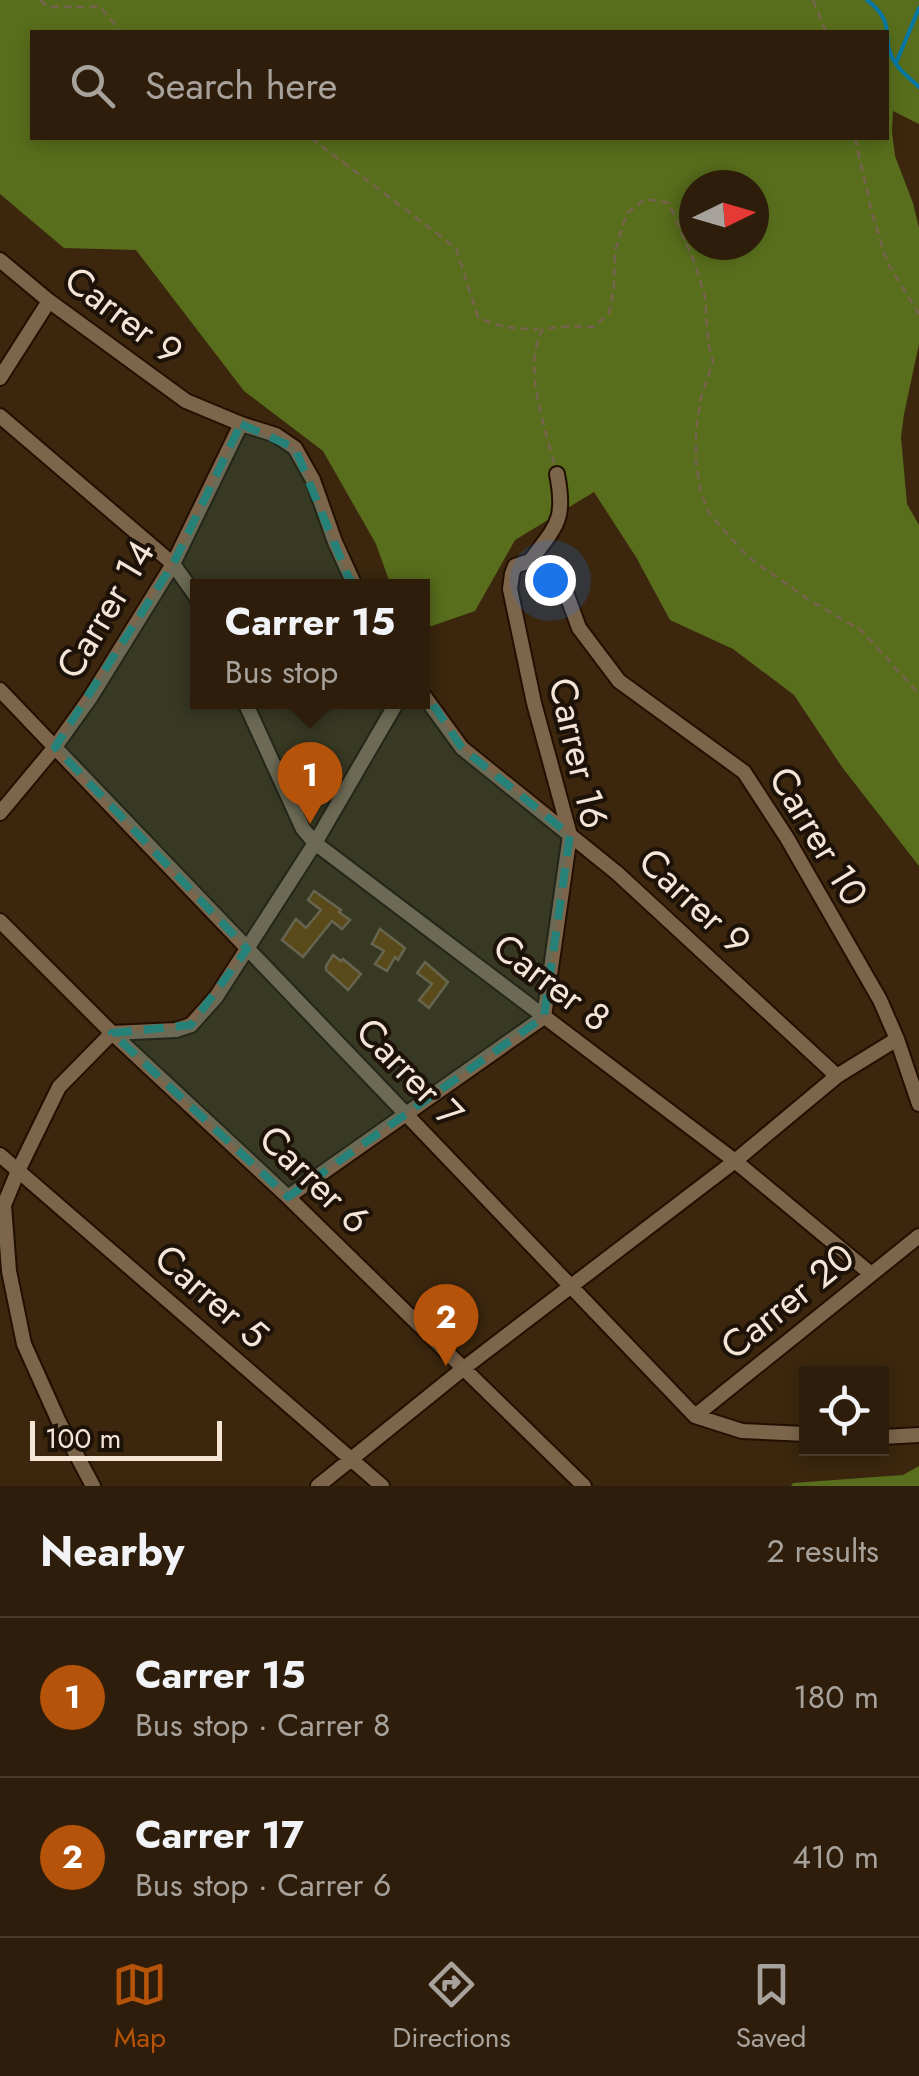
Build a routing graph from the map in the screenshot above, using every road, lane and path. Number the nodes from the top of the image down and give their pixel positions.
1 (40, 0) edge
2 (812, 0) edge
3 (120, 30) edge
4 (825, 30) edge
5 (313, 140) edge
6 (855, 140) edge
7 (0, 260) edge
8 (49, 301) junction
9 (919, 314) edge
10 (543, 329) junction
11 (0, 378) edge
12 (0, 416) edge
13 (241, 424) junction
14 (557, 474) joint
15 (530, 561) junction
16 (172, 564) junction
17 (352, 579) edge
18 (190, 588) edge
19 (0, 690) edge
20 (919, 694) edge
21 (430, 704) edge
22 (248, 709) edge
23 (393, 709) edge
24 (54, 747) junction
25 (0, 813) edge
26 (570, 834) junction
27 (315, 843) junction
28 (0, 922) edge
29 (247, 949) junction
30 (544, 1017) junction
31 (112, 1033) junction
32 (897, 1038) junction
33 (838, 1076) junction
34 (919, 1104) edge
35 (405, 1113) junction
36 (0, 1155) edge
37 (735, 1161) junction
38 (18, 1171) junction
39 (288, 1197) junction
40 (919, 1236) edge
41 (872, 1274) junction
42 (570, 1288) junction
43 (464, 1368) junction
44 (695, 1416) junction
45 (799, 1434) edge
46 (919, 1435) edge
47 (889, 1436) edge
48 (352, 1460) junction
49 (93, 1486) edge
50 (318, 1486) edge
51 (382, 1486) edge
52 (584, 1486) edge

1 - 3 path
2 - 4 path
5 - 10 path
6 - 9 path
7 - 8 street, Carrer 9
8 - 11 street
8 - 13 street, Carrer 9
10 - 14 path
10 - 20 path
12 - 16 street
13 - 16 street, Carrer 14
13 - 17 street, Carrer 9
14 - 15 street
15 - 26 street, Carrer 16
15 - 32 street, Carrer 10
16 - 18 street
16 - 24 street, Carrer 14
19 - 24 street, Carrer 7
21 - 26 street, Carrer 9
22 - 27 street, Carrer 8
23 - 27 street
24 - 25 street, Carrer 14
24 - 29 street, Carrer 7
26 - 30 street, Carrer 16
26 - 33 street, Carrer 9
27 - 29 street
27 - 30 street, Carrer 8
28 - 31 street, Carrer 6
29 - 31 street
29 - 35 street, Carrer 7
30 - 35 street
30 - 37 street, Carrer 8
31 - 38 street
31 - 39 street, Carrer 6
32 - 33 street
32 - 34 street, Carrer 10
33 - 37 street
35 - 39 street
35 - 42 street, Carrer 7
36 - 38 street, Carrer 5
37 - 41 street, Carrer 8
37 - 42 street
38 - 48 street, Carrer 5
38 - 49 street
39 - 43 street, Carrer 6
40 - 41 street, Carrer 20
41 - 44 street, Carrer 20
42 - 43 street
42 - 44 street, Carrer 7
43 - 48 street
43 - 52 street, Carrer 6
44 - 45 street, Carrer 7
46 - 47 street
48 - 50 street
48 - 51 street, Carrer 5

